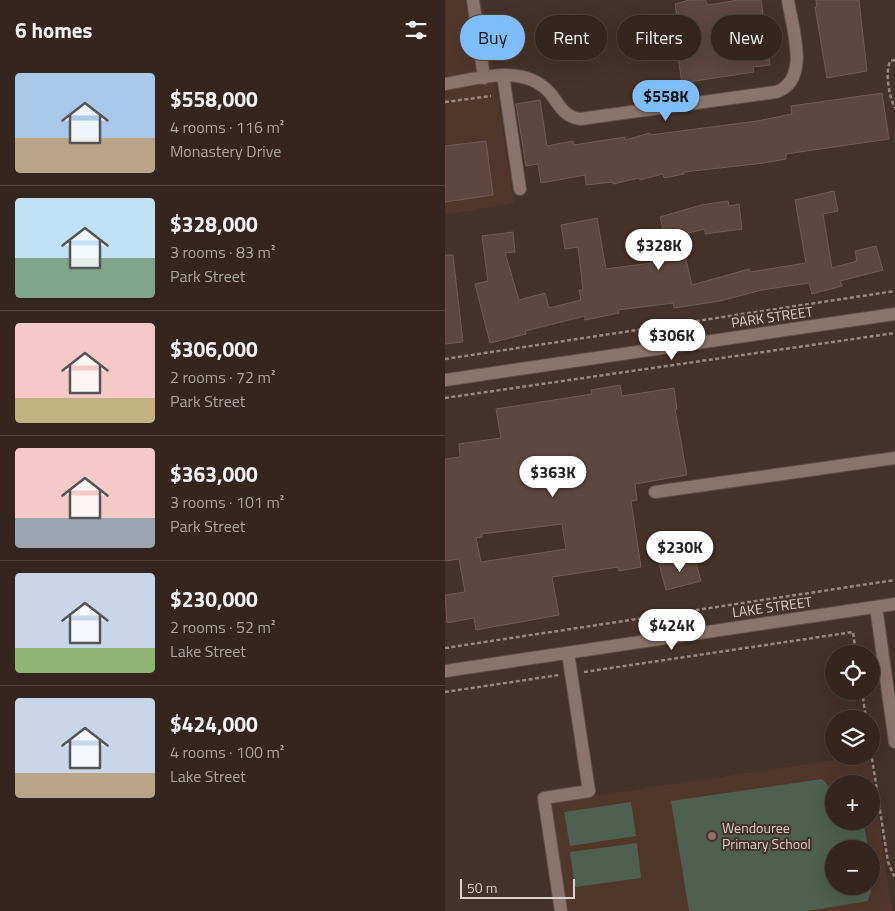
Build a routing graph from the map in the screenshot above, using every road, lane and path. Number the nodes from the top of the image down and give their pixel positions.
1 (788, 0) edge
2 (473, 1) edge
3 (895, 60) edge
4 (503, 76) junction
5 (485, 78) junction
6 (445, 84) edge
7 (491, 96) dead end
8 (445, 102) edge
9 (895, 108) edge
10 (520, 189) dead end
11 (895, 291) edge
12 (895, 314) edge
13 (895, 334) edge
14 (445, 359) edge
15 (445, 380) edge
16 (445, 398) edge
17 (895, 458) edge
18 (655, 492) dead end
19 (895, 580) edge
20 (895, 604) edge
21 (876, 607) junction
22 (855, 645) edge
23 (445, 648) edge
24 (568, 653) junction
25 (445, 671) edge
26 (571, 674) junction
27 (445, 692) edge
28 (895, 742) edge
29 (873, 765) edge
30 (895, 878) edge
31 (561, 911) edge

1 - 4 street
2 - 5 street
3 - 9 path
4 - 5 street
4 - 10 street
5 - 6 street
7 - 8 path
11 - 14 path
12 - 15 street, PARK STREET
13 - 16 path
17 - 18 street
19 - 23 path
20 - 21 street, LAKE STREET
21 - 24 street, LAKE STREET
21 - 28 street
22 - 26 path
24 - 25 street, LAKE STREET
24 - 26 street
26 - 27 path
26 - 31 street
29 - 30 path

